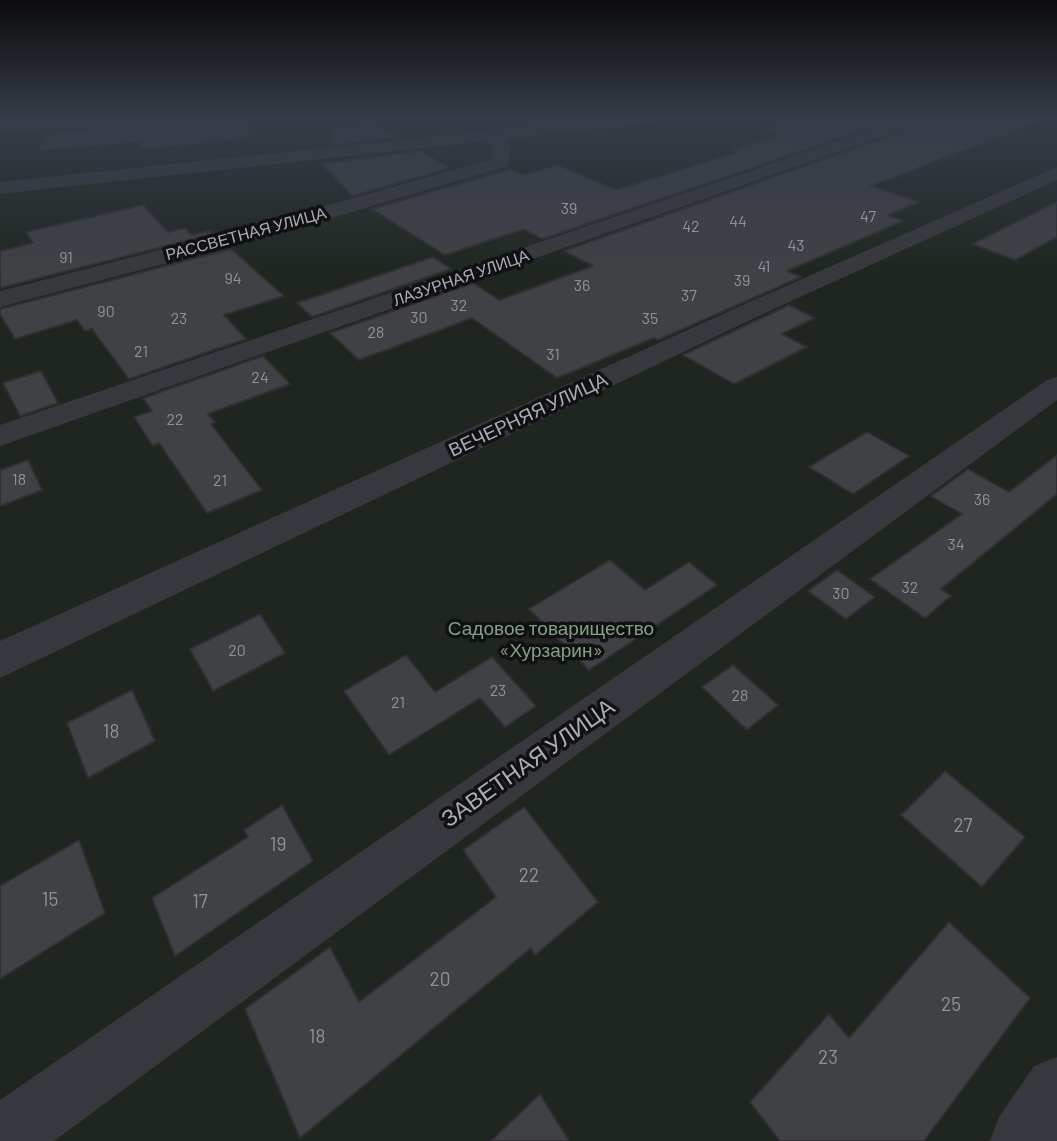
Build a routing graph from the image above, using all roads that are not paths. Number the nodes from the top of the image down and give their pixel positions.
1 (152, 171) edge
2 (469, 171) edge
3 (766, 171) edge
4 (1057, 173) edge
5 (0, 188) edge
6 (0, 299) edge
7 (1057, 386) edge
8 (0, 436) edge
9 (0, 660) edge
10 (1057, 1089) edge
11 (0, 1140) edge
12 (1024, 1141) edge

1 - 5 street
2 - 6 street, РАССВЕТНАЯ УЛИЦА
3 - 8 street, ЛАЗУРНАЯ УЛИЦА
4 - 9 street, ВЕЧЕРНЯЯ УЛИЦА
7 - 11 street, ЗАВЕТНАЯ УЛИЦА
10 - 12 street

